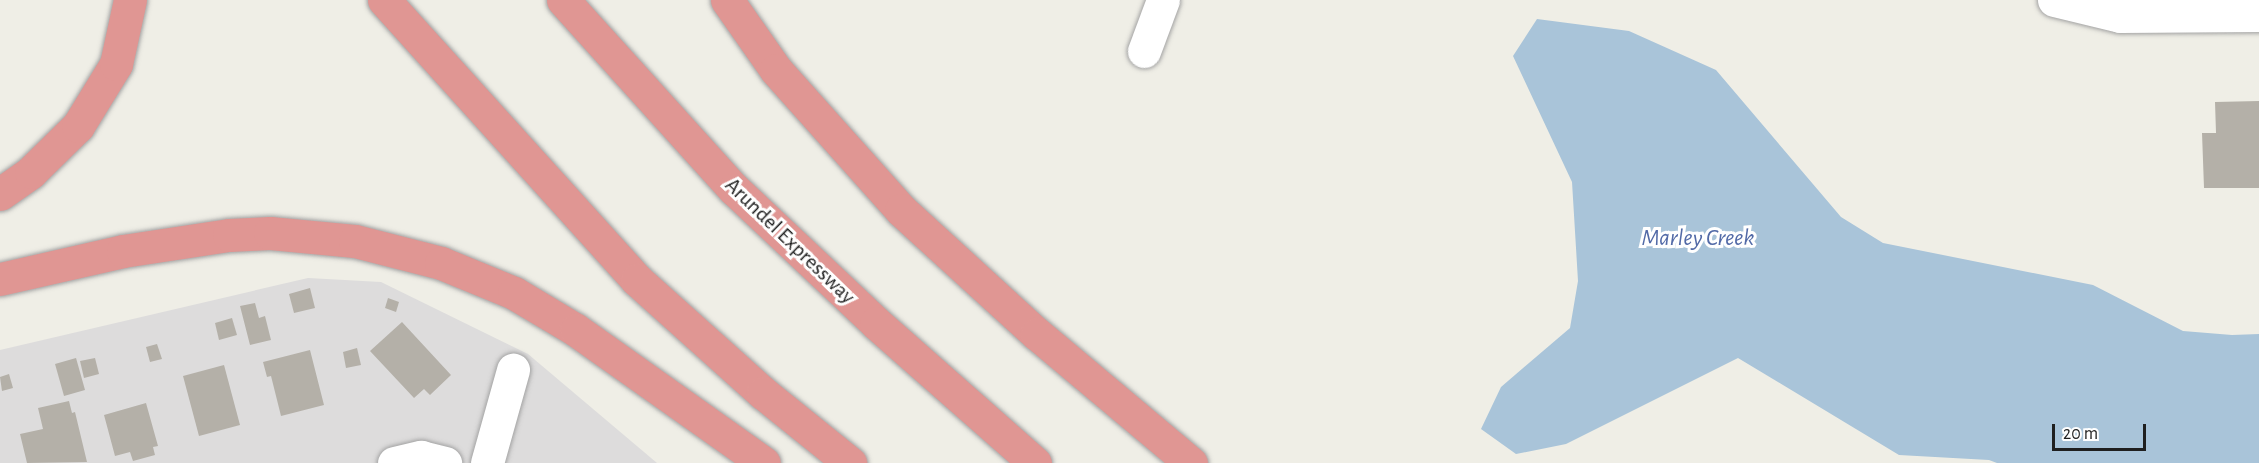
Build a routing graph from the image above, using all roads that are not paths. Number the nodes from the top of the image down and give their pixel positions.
1 (130, 0) edge
2 (384, 0) edge
3 (563, 0) edge
4 (727, 0) edge
5 (1163, 0) edge
6 (2054, 0) edge
7 (2259, 15) edge
8 (1144, 51) dead end
9 (0, 194) edge
10 (0, 279) edge
11 (513, 370) dead end
12 (394, 463) edge
13 (445, 463) edge
14 (487, 463) edge
15 (764, 463) edge
16 (850, 463) edge
17 (1035, 463) edge
18 (1191, 463) edge

1 - 9 highway
2 - 16 highway
3 - 17 highway, Arundel Expressway
4 - 18 highway
5 - 8 street
6 - 7 street
10 - 15 highway
11 - 14 street
12 - 13 street

